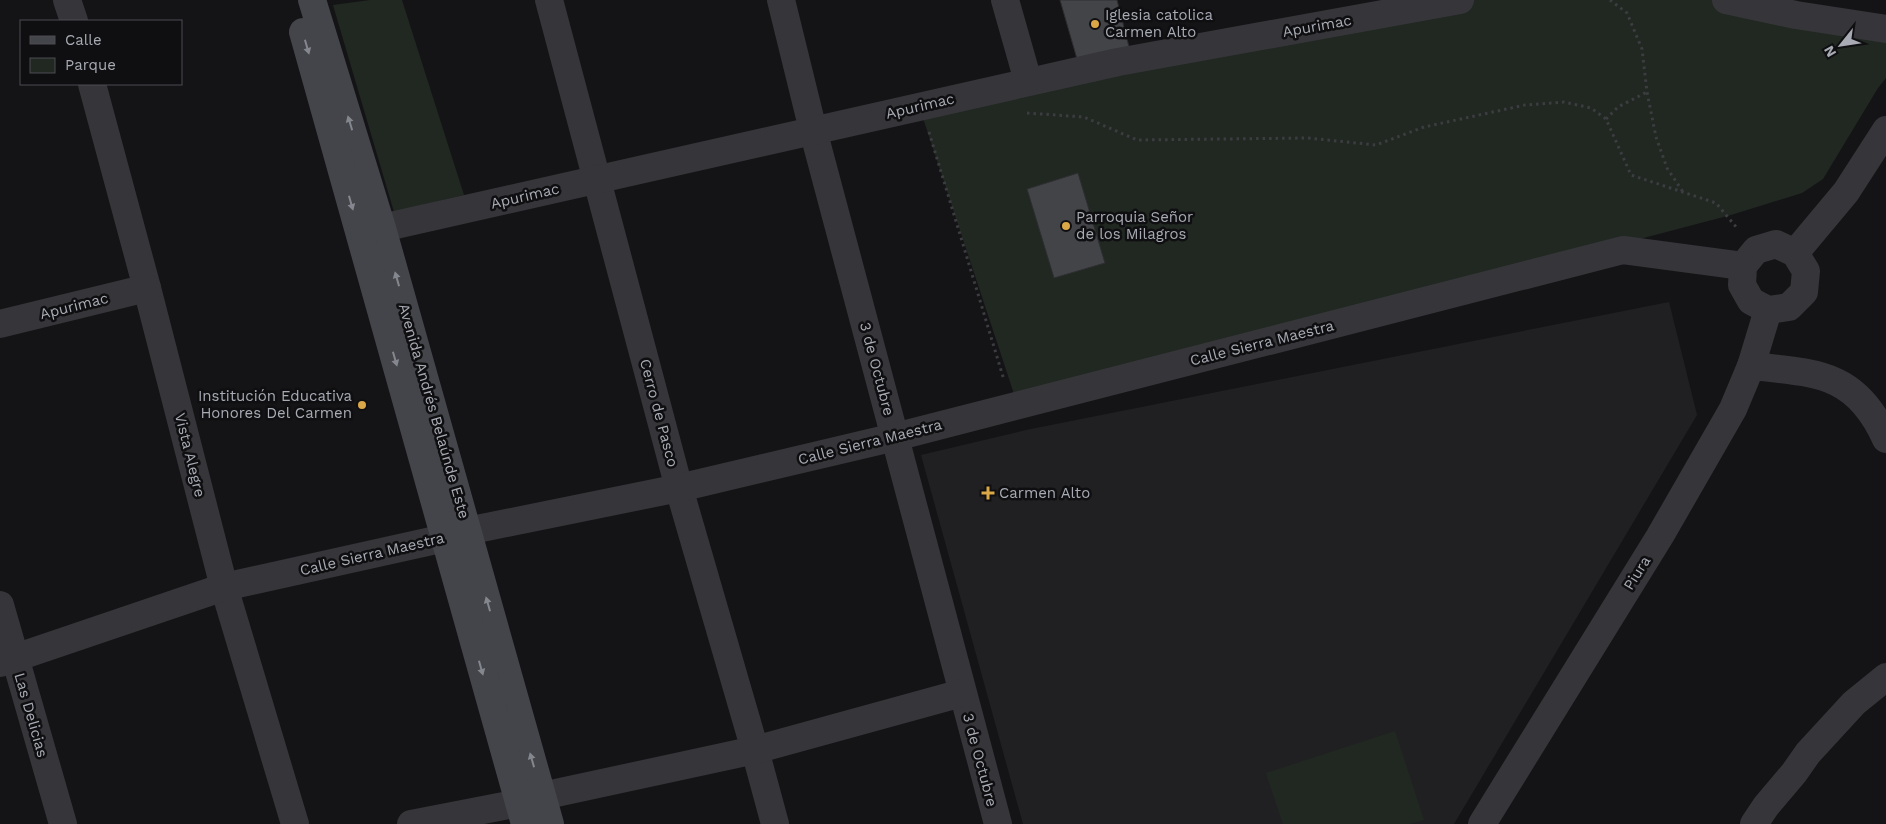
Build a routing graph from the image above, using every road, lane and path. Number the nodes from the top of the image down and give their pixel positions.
1 (68, 0) edge
2 (293, 0) edge
3 (312, 0) edge
4 (549, 0) edge
5 (781, 0) edge
6 (1005, 0) edge
7 (1460, 0) edge
8 (1610, 0) edge
9 (1726, 0) edge
10 (74, 20) edge
11 (1886, 29) edge
12 (1016, 84) junction
13 (92, 85) edge
14 (1647, 92) junction
15 (921, 106) junction
16 (1606, 119) junction
17 (813, 130) junction
18 (1886, 130) edge
19 (596, 180) junction
20 (1684, 192) junction
21 (382, 228) junction
22 (1795, 253) junction
23 (1749, 258) junction
24 (147, 288) junction
25 (1768, 310) junction
26 (0, 324) edge
27 (1752, 366) junction
28 (1012, 407) junction
29 (895, 437) junction
30 (1886, 439) edge
31 (679, 488) junction
32 (456, 535) junction
33 (224, 587) junction
34 (0, 605) edge
35 (7, 661) edge
36 (1886, 677) edge
37 (962, 693) junction
38 (756, 750) junction
39 (528, 808) edge
40 (63, 824) edge
41 (295, 824) edge
42 (411, 824) edge
43 (550, 824) edge
44 (775, 824) edge
45 (998, 824) edge
46 (1482, 824) edge
47 (1754, 824) edge

1 - 10 street
2 -> 32 street, Avenida Andrés Belaúnde Este
21 -> 3 street, Avenida Andrés Belaúnde Este
4 - 19 street, Cerro de Pasco
5 - 17 street, 3 de Octubre
6 - 12 street
7 - 12 street, Apurimac
8 - 14 path
9 - 11 street
12 - 15 street, Apurimac
12 - 16 path
13 - 24 street, Vista Alegre
14 - 16 path
14 - 20 path
15 - 17 street, Apurimac
15 - 28 path
16 - 20 path
17 - 19 street, Apurimac
17 - 29 street, 3 de Octubre
18 - 22 street
19 - 21 street, Apurimac
19 - 31 street, Cerro de Pasco
20 - 23 path
32 -> 21 street, Avenida Andrés Belaúnde Este
22 - 23 street
22 - 25 street
23 - 25 street
23 - 28 street, Calle Sierra Maestra
24 - 26 street, Apurimac
24 - 33 street, Vista Alegre
25 - 27 street, Piura
27 - 30 street
27 - 46 street, Piura
28 - 29 street, Calle Sierra Maestra
29 - 31 street, Calle Sierra Maestra
29 - 37 street, 3 de Octubre
31 - 32 street, Calle Sierra Maestra
31 - 38 street, Cerro de Pasco
32 - 33 street, Calle Sierra Maestra
32 - 39 street, Avenida Andrés Belaúnde Este
33 - 35 street, Calle Sierra Maestra
33 - 41 street, Vista Alegre
34 - 35 street, Las Delicias
35 - 40 street, Las Delicias
36 - 47 street
37 - 38 street
37 - 45 street, 3 de Octubre
38 - 39 street
38 - 44 street, Cerro de Pasco
39 - 42 street
39 - 43 street, Avenida Andrés Belaúnde Este

